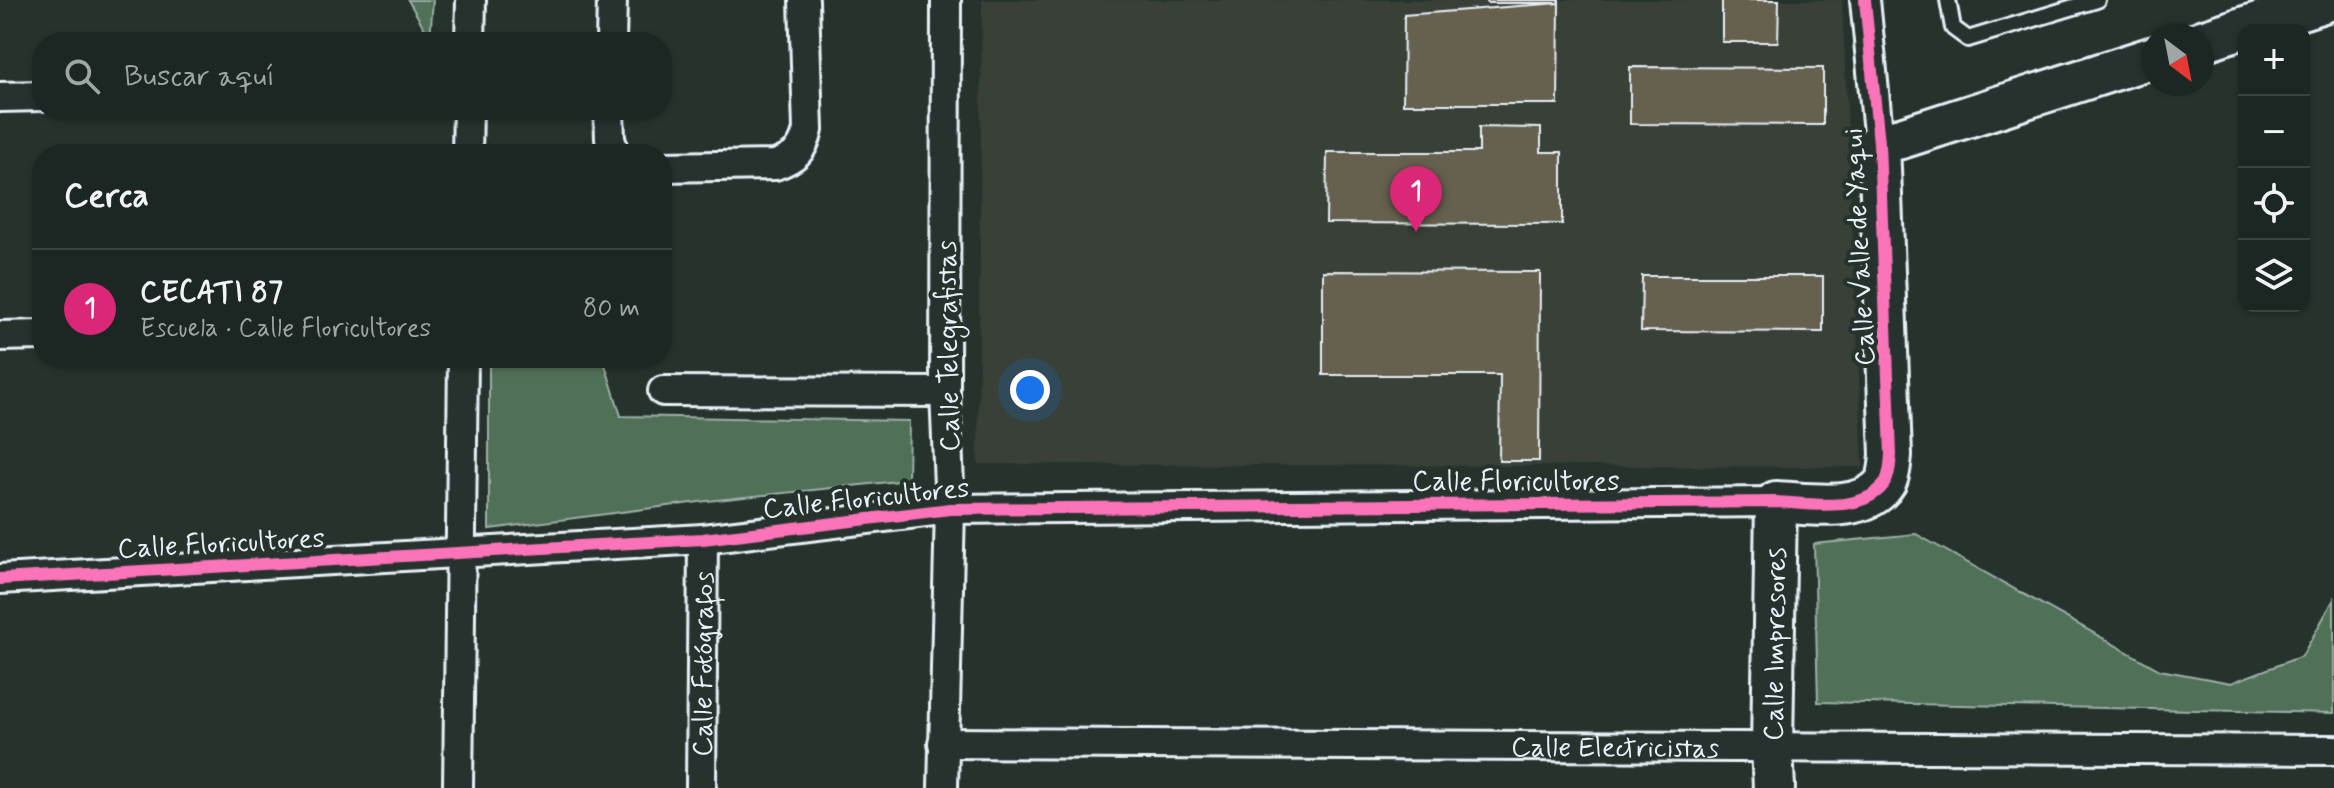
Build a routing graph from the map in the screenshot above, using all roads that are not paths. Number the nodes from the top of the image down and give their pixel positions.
1 (471, 0) edge
2 (612, 0) edge
3 (804, 0) edge
4 (946, 0) edge
5 (1865, 0) edge
6 (1948, 0) edge
7 (2097, 0) edge
8 (2329, 0) edge
9 (470, 32) edge
10 (611, 32) edge
11 (2214, 37) edge
12 (2142, 61) edge
13 (32, 96) edge
14 (0, 97) edge
15 (468, 120) edge
16 (609, 120) edge
17 (1879, 143) junction
18 (467, 144) edge
19 (612, 144) edge
20 (672, 167) edge
21 (32, 335) edge
22 (0, 336) edge
23 (463, 368) edge
24 (663, 391) dead end
25 (945, 392) junction
26 (1879, 490) joint
27 (1776, 502) junction
28 (950, 509) junction
29 (703, 539) junction
30 (462, 554) junction
31 (0, 579) edge
32 (943, 743) junction
33 (1772, 747) junction
34 (2334, 750) edge
35 (458, 788) edge
36 (701, 788) edge
37 (943, 788) edge
38 (1774, 788) edge

1 - 9 street
2 - 10 street
3 - 20 street
4 - 25 street, Calle Telegrafistas
5 - 17 street, Calle Valle de Yaqui
6 - 7 lane
8 - 11 street
12 - 17 street
13 - 14 street
15 - 18 street
16 - 19 street
17 - 26 street, Calle Valle de Yaqui
21 - 22 street
23 - 30 street
24 - 25 street
25 - 28 street, Calle Telegrafistas
26 - 27 street, Calle Floricultores
27 - 28 street, Calle Floricultores
27 - 33 street, Calle Impresores
28 - 29 street, Calle Floricultores
28 - 32 street, Calle Telegrafistas
29 - 30 street, Calle Floricultores
29 - 36 street, Calle Fotógrafos
30 - 31 street, Calle Floricultores
30 - 35 street
32 - 33 street, Calle Electricistas
32 - 37 street, Calle Telegrafistas
33 - 34 street, Calle Electricistas
33 - 38 street, Calle Impresores

